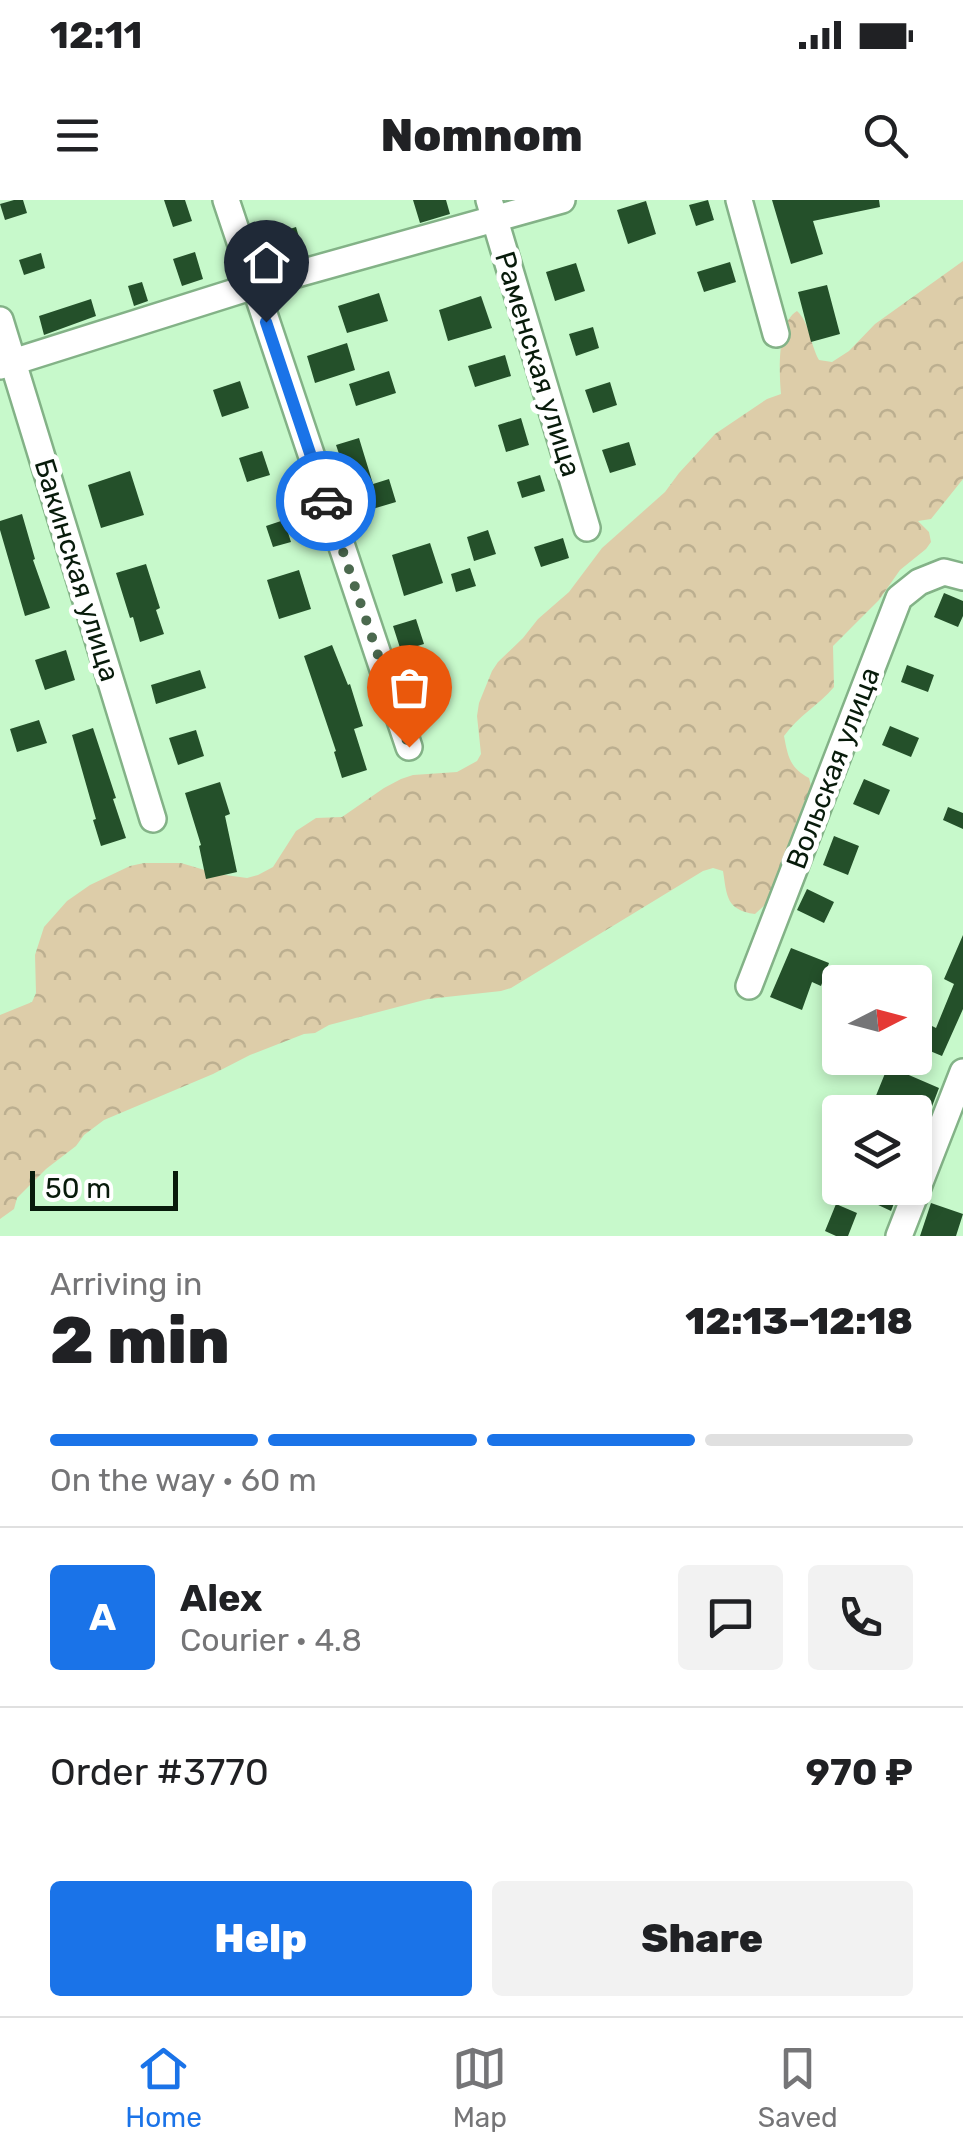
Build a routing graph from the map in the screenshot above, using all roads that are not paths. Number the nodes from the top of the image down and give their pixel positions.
1 (226, 200) edge
2 (562, 200) edge
3 (738, 200) edge
4 (492, 209) edge
5 (254, 286) junction
6 (0, 320) edge
7 (776, 334) dead end
8 (6, 364) edge
9 (587, 528) dead end
10 (954, 575) edge
11 (409, 747) dead end
12 (154, 820) dead end
13 (749, 986) dead end
14 (963, 1072) edge
15 (900, 1236) edge

1 - 5 street
2 - 4 street
3 - 7 street
4 - 5 street
4 - 9 street, Раменская улица
5 - 8 street
5 - 11 street
6 - 8 street, Бакинская улица
8 - 12 street, Бакинская улица
10 - 13 street, Вольская улица
14 - 15 street

